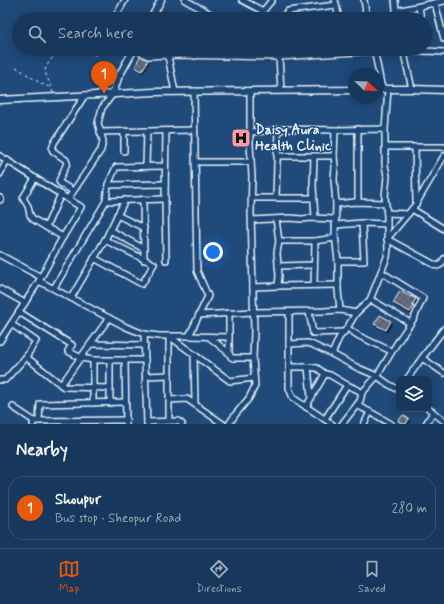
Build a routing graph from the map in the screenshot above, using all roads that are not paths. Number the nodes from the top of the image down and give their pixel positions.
1 (125, 0) edge
2 (161, 0) edge
3 (186, 0) edge
4 (242, 0) edge
5 (272, 0) edge
6 (364, 0) edge
7 (395, 0) edge
8 (336, 2) edge
9 (444, 2) edge
10 (435, 3) junction
11 (419, 7) junction
12 (396, 11) joint
13 (118, 12) edge
14 (154, 12) edge
15 (207, 12) edge
16 (288, 12) edge
17 (338, 12) edge
18 (367, 12) edge
19 (420, 12) edge
20 (444, 39) edge
21 (432, 50) edge
22 (444, 52) edge
23 (130, 56) edge
24 (148, 56) edge
25 (168, 56) junction
26 (195, 56) joint
27 (256, 56) joint
28 (279, 56) joint
29 (375, 56) edge
30 (405, 56) edge
31 (378, 68) edge
32 (384, 89) edge
33 (412, 89) junction
34 (281, 90) junction
35 (348, 90) edge
36 (444, 90) edge
37 (194, 91) junction
38 (250, 91) junction
39 (175, 92) junction
40 (112, 94) junction
41 (85, 96) junction
42 (0, 100) edge
43 (384, 104) edge
44 (358, 129) junction
45 (385, 129) junction
46 (194, 130) junction
47 (278, 130) junction
48 (335, 130) junction
49 (124, 131) junction
50 (146, 131) junction
51 (166, 131) junction
52 (100, 132) junction
53 (250, 132) junction
54 (386, 147) junction
55 (444, 147) edge
56 (415, 148) junction
57 (124, 151) dead end
58 (0, 156) edge
59 (278, 156) junction
60 (314, 156) junction
61 (334, 156) junction
62 (444, 156) edge
63 (7, 160) junction
64 (195, 162) junction
65 (251, 162) junction
66 (146, 166) junction
67 (165, 166) junction
68 (0, 174) edge
69 (35, 178) junction
70 (165, 184) junction
71 (108, 185) junction
72 (73, 191) junction
73 (61, 194) junction
74 (276, 197) junction
75 (252, 198) junction
76 (313, 198) junction
77 (68, 199) junction
78 (143, 199) junction
79 (165, 199) junction
80 (125, 200) junction
81 (106, 201) junction
82 (358, 202) junction
83 (386, 203) junction
84 (336, 204) junction
85 (416, 204) junction
86 (412, 209) junction
87 (387, 213) junction
88 (408, 214) junction
89 (117, 215) junction
90 (315, 218) junction
91 (276, 219) junction
92 (335, 219) junction
93 (252, 220) junction
94 (362, 223) junction
95 (387, 224) junction
96 (335, 225) junction
97 (46, 227) junction
98 (144, 228) junction
99 (444, 229) edge
100 (110, 230) junction
101 (63, 237) junction
102 (335, 238) junction
103 (387, 238) junction
104 (105, 240) junction
105 (279, 241) junction
106 (315, 241) junction
107 (144, 248) junction
108 (0, 255) edge
109 (94, 258) junction
110 (444, 259) edge
111 (144, 260) junction
112 (166, 260) dead end
113 (338, 261) junction
114 (314, 265) junction
115 (278, 266) junction
116 (381, 272) junction
117 (40, 279) junction
118 (314, 285) junction
119 (338, 285) junction
120 (278, 286) junction
121 (252, 287) junction
122 (54, 288) junction
123 (0, 290) edge
124 (71, 298) junction
125 (370, 300) junction
126 (25, 303) junction
127 (340, 310) junction
128 (19, 312) junction
129 (253, 312) junction
130 (289, 312) junction
131 (309, 312) junction
132 (229, 313) junction
133 (356, 313) junction
134 (199, 315) junction
135 (109, 318) junction
136 (410, 323) junction
137 (11, 324) junction
138 (444, 329) edge
139 (346, 330) junction
140 (144, 334) junction
141 (169, 336) junction
142 (189, 336) junction
143 (209, 337) junction
144 (229, 337) junction
145 (0, 341) edge
146 (91, 344) junction
147 (145, 344) junction
148 (289, 344) junction
149 (392, 351) junction
150 (229, 353) junction
151 (332, 354) junction
152 (194, 355) junction
153 (26, 357) junction
154 (81, 358) junction
155 (253, 358) junction
156 (422, 358) junction
157 (93, 360) junction
158 (110, 360) junction
159 (145, 360) junction
160 (126, 361) junction
161 (288, 367) junction
162 (308, 367) junction
163 (444, 373) edge
164 (326, 374) junction
165 (169, 375) junction
166 (146, 376) junction
167 (377, 376) junction
168 (409, 376) edge
169 (254, 378) junction
170 (0, 380) edge
171 (346, 385) junction
172 (62, 386) junction
173 (93, 388) junction
174 (110, 388) junction
175 (396, 388) edge
176 (362, 393) junction
177 (311, 398) junction
178 (169, 400) junction
179 (126, 402) junction
180 (93, 403) junction
181 (110, 403) junction
182 (195, 404) junction
183 (357, 405) junction
184 (13, 407) dead end
185 (306, 407) junction
186 (370, 412) junction
187 (431, 412) edge
188 (432, 412) edge
189 (325, 419) junction
190 (169, 421) junction
191 (444, 421) edge
192 (35, 422) edge
193 (74, 422) edge
194 (102, 422) edge
195 (126, 422) edge
196 (147, 423) edge
197 (182, 424) edge
198 (223, 424) edge
199 (229, 424) edge
200 (332, 424) edge
201 (342, 424) edge
202 (364, 424) edge
203 (391, 424) edge
204 (426, 424) edge

1 - 13 street
2 - 14 street
3 - 15 street
4 - 5 street
6 - 18 street
7 - 12 street
8 - 16 street
8 - 17 street
9 - 10 street
10 - 11 street
10 - 20 street
11 - 12 street
11 - 19 street
21 - 22 street
23 - 40 street
24 - 25 street
25 - 26 street
25 - 39 street
26 - 27 street
27 - 28 street
28 - 34 street
29 - 31 street
30 - 33 street
32 - 33 street
33 - 36 street
34 - 35 street
34 - 38 street
37 - 38 street
37 - 39 street
37 - 46 street
38 - 53 street
39 - 40 street
40 - 41 street
40 - 52 street
41 - 42 street
41 - 72 street
43 - 45 street
44 - 45 street
44 - 48 street
44 - 82 street
45 - 54 street
46 - 51 street
46 - 64 street
47 - 48 street
47 - 53 street
47 - 59 street
48 - 61 street
49 - 50 street
49 - 52 street
49 - 57 street
50 - 51 street
50 - 66 street
51 - 67 street
52 - 72 street
53 - 65 street
54 - 56 street
54 - 83 street
55 - 56 street
56 - 85 street
58 - 63 street
59 - 60 street
59 - 74 street
60 - 61 street
60 - 76 street
61 - 84 street
62 - 85 street
63 - 68 street
63 - 69 street
64 - 65 street
64 - 134 street
65 - 75 street
66 - 67 street
66 - 71 street
67 - 70 street
69 - 73 street
69 - 97 street
70 - 71 street
70 - 79 street
71 - 81 street
72 - 77 street
73 - 77 street
73 - 97 street
74 - 75 street
74 - 76 street
75 - 93 street
76 - 90 street
77 - 101 street
78 - 79 street
78 - 80 street
78 - 98 street
79 - 112 street
80 - 81 street
80 - 89 street
81 - 122 street
82 - 83 street
82 - 84 street
83 - 87 street
84 - 92 street
85 - 86 street
86 - 88 street
86 - 99 street
87 - 88 street
87 - 95 street
88 - 103 street
89 - 98 street
89 - 100 street
90 - 91 street
90 - 92 street
91 - 93 street
91 - 105 street
92 - 96 street
93 - 121 street
94 - 95 street
94 - 96 street
94 - 113 street
95 - 103 street
96 - 102 street
97 - 101 street
98 - 107 street
100 - 104 street
100 - 107 street
101 - 117 street
102 - 106 street
102 - 113 street
103 - 110 street
103 - 116 street
104 - 109 street
104 - 111 street
105 - 106 street
105 - 115 street
106 - 114 street
107 - 111 street
108 - 117 street
109 - 111 street
109 - 124 street
113 - 119 street
114 - 115 street
114 - 118 street
115 - 120 street
116 - 125 street
116 - 136 street
117 - 122 street
117 - 126 street
118 - 119 street
118 - 120 street
119 - 127 street
120 - 121 street
121 - 129 street
122 - 124 street
123 - 126 street
124 - 135 street
125 - 133 street
125 - 136 street
126 - 128 street
127 - 131 street
127 - 133 street
128 - 137 street
128 - 154 street
129 - 130 street
129 - 132 street
129 - 155 street
130 - 131 street
130 - 148 street
131 - 139 street
132 - 134 street
132 - 144 street
133 - 139 street
134 - 142 street
135 - 140 street
135 - 146 street
136 - 149 street
137 - 145 street
137 - 153 street
138 - 156 street
139 - 149 street
139 - 151 street
140 - 141 street
140 - 147 street
141 - 142 street
141 - 152 street
141 - 165 street
142 - 143 street
143 - 144 street
143 - 150 street
144 - 150 street
146 - 147 street
146 - 154 street
147 - 159 street
148 - 151 street
148 - 161 street
149 - 167 street
150 - 155 street
151 - 167 street
152 - 169 street
152 - 182 street
153 - 170 street
153 - 172 street
154 - 157 street
154 - 172 street
155 - 169 street
156 - 163 street
156 - 168 street
157 - 158 street
157 - 173 street
158 - 160 street
158 - 174 street
159 - 160 street
159 - 166 street
160 - 179 street
161 - 162 street
161 - 185 street
162 - 164 street
162 - 177 street
164 - 171 street
164 - 177 street
165 - 166 street
165 - 178 street
166 - 196 street
167 - 175 street
167 - 176 street
169 - 199 street
171 - 176 street
171 - 189 street
172 - 173 street
173 - 174 street
173 - 180 street
174 - 181 street
176 - 183 street
177 - 185 street
178 - 182 street
178 - 190 street
179 - 181 street
179 - 195 street
180 - 181 street
180 - 192 street
182 - 198 street
183 - 186 street
183 - 201 street
184 - 192 street
185 - 189 street
186 - 202 street
186 - 203 street
187 - 204 street
188 - 191 street
189 - 200 street
190 - 196 street
190 - 197 street
192 - 193 street
193 - 194 street
194 - 195 street

